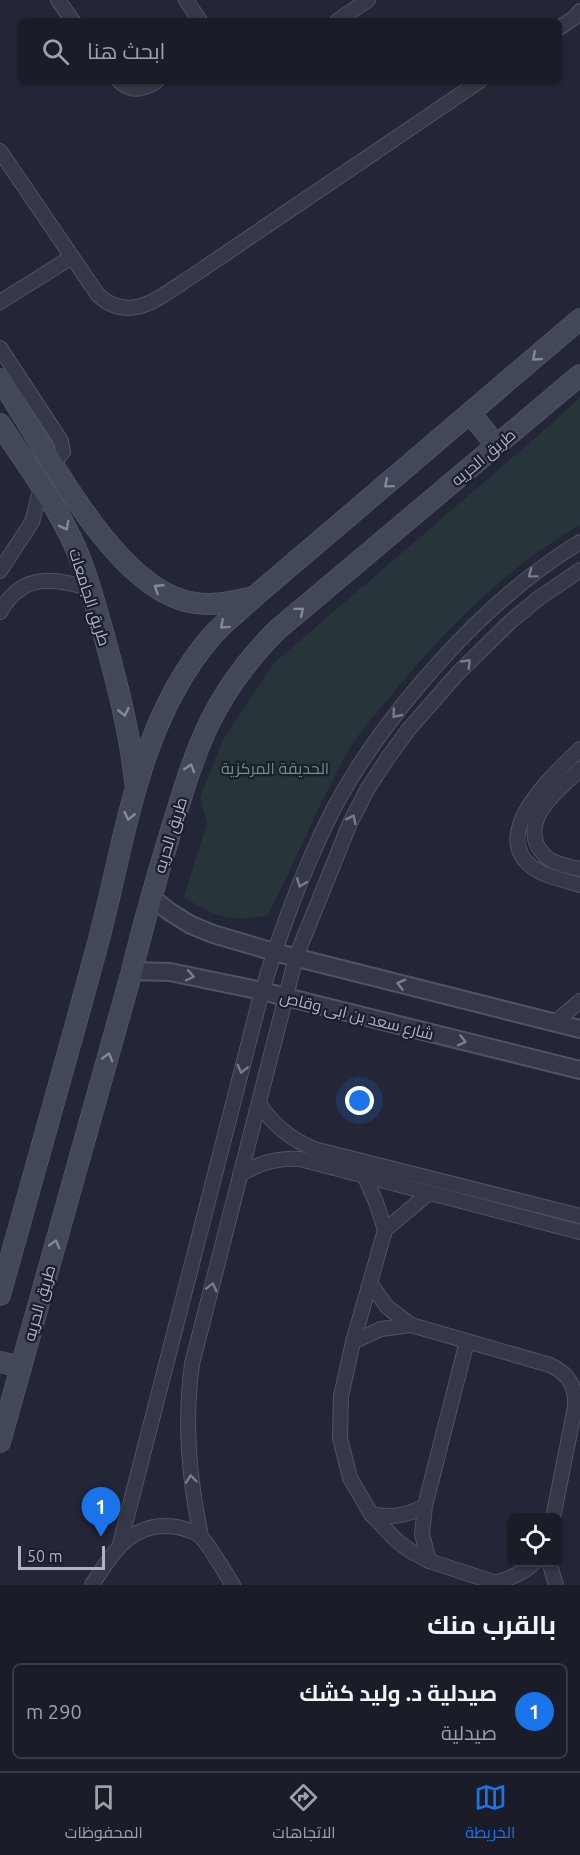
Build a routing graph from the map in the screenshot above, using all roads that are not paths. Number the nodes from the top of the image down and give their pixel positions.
1 (58, 0) edge
2 (186, 0) edge
3 (368, 0) edge
4 (580, 11) edge
5 (72, 18) edge
6 (198, 18) edge
7 (341, 18) edge
8 (562, 26) edge
9 (123, 84) edge
10 (151, 84) edge
11 (476, 84) edge
12 (0, 151) edge
13 (72, 257) junction
14 (0, 302) edge
15 (580, 319) edge
16 (0, 348) edge
17 (580, 375) edge
18 (0, 379) edge
19 (471, 414) junction
20 (0, 424) edge
21 (496, 446) junction
22 (52, 465) junction
23 (37, 482) junction
24 (580, 542) edge
25 (580, 570) edge
26 (0, 572) edge
27 (91, 589) junction
28 (254, 597) junction
29 (0, 612) edge
30 (578, 754) edge
31 (580, 769) edge
32 (136, 787) junction
33 (580, 869) edge
34 (580, 885) edge
35 (151, 897) junction
36 (274, 952) junction
37 (296, 957) junction
38 (132, 971) junction
39 (262, 991) junction
40 (286, 997) junction
41 (580, 1001) edge
42 (554, 1023) junction
43 (580, 1029) edge
44 (580, 1070) edge
45 (259, 1104) junction
46 (240, 1175) junction
47 (364, 1175) junction
48 (429, 1193) junction
49 (483, 1199) junction
50 (580, 1216) edge
51 (385, 1230) junction
52 (580, 1232) edge
53 (370, 1283) junction
54 (0, 1295) edge
55 (411, 1325) junction
56 (467, 1341) junction
57 (353, 1342) junction
58 (0, 1362) edge
59 (21, 1367) junction
60 (0, 1442) edge
61 (425, 1506) junction
62 (554, 1513) edge
63 (371, 1514) junction
64 (201, 1536) junction
65 (120, 1544) junction
66 (429, 1561) junction
67 (529, 1567) edge
68 (550, 1567) edge
69 (499, 1584) edge
70 (92, 1585) edge
71 (233, 1585) edge
72 (556, 1585) edge

1 - 5 street
2 - 6 street
3 - 7 street
4 - 8 street
9 - 10 street
11 - 13 street
12 - 13 street
13 - 14 street
15 -> 19 main road
16 - 22 street
17 - 21 main road, طريق الحريه
18 - 22 main road, طريق الجامعات
19 - 21 main road
19 -> 28 main road
20 - 23 main road, طريق الجامعات
35 -> 21 main road, طريق الحريه
22 - 23 main road
28 -> 22 main road, طريق الجامعات
23 - 26 street
23 -> 27 main road, طريق الجامعات
24 -> 36 street
37 -> 25 street
27 - 29 street
27 -> 32 main road, طريق الجامعات
28 -> 32 main road
30 - 34 street
31 - 33 street
32 -> 54 main road
35 - 36 street
35 - 38 main road, طريق الحريه
36 - 37 street
36 - 39 street
37 - 40 street
42 -> 37 street
38 -> 39 street, شارع سعد بن ابى وقاص
59 -> 38 main road, طريق الحريه
39 - 40 street, شارع سعد بن ابى وقاص
39 -> 65 street
40 -> 44 street, شارع سعد بن ابى وقاص
40 - 45 street
41 - 42 street
42 - 43 street
45 - 46 street
45 - 49 street
46 - 47 street
64 -> 46 street
47 - 48 street
47 - 51 street
48 - 49 street
48 - 51 street
49 - 50 street
49 - 52 street
51 - 53 street
53 - 55 street
53 - 57 street
55 - 56 street
55 - 57 street
56 - 61 street
56 - 62 street
57 - 63 street
58 - 59 main road
59 - 60 main road, طريق الحريه
61 - 63 street
61 - 66 street
63 - 66 street
64 - 65 street
64 - 71 street
65 - 70 street
66 - 69 street
67 - 69 street
68 - 72 street

